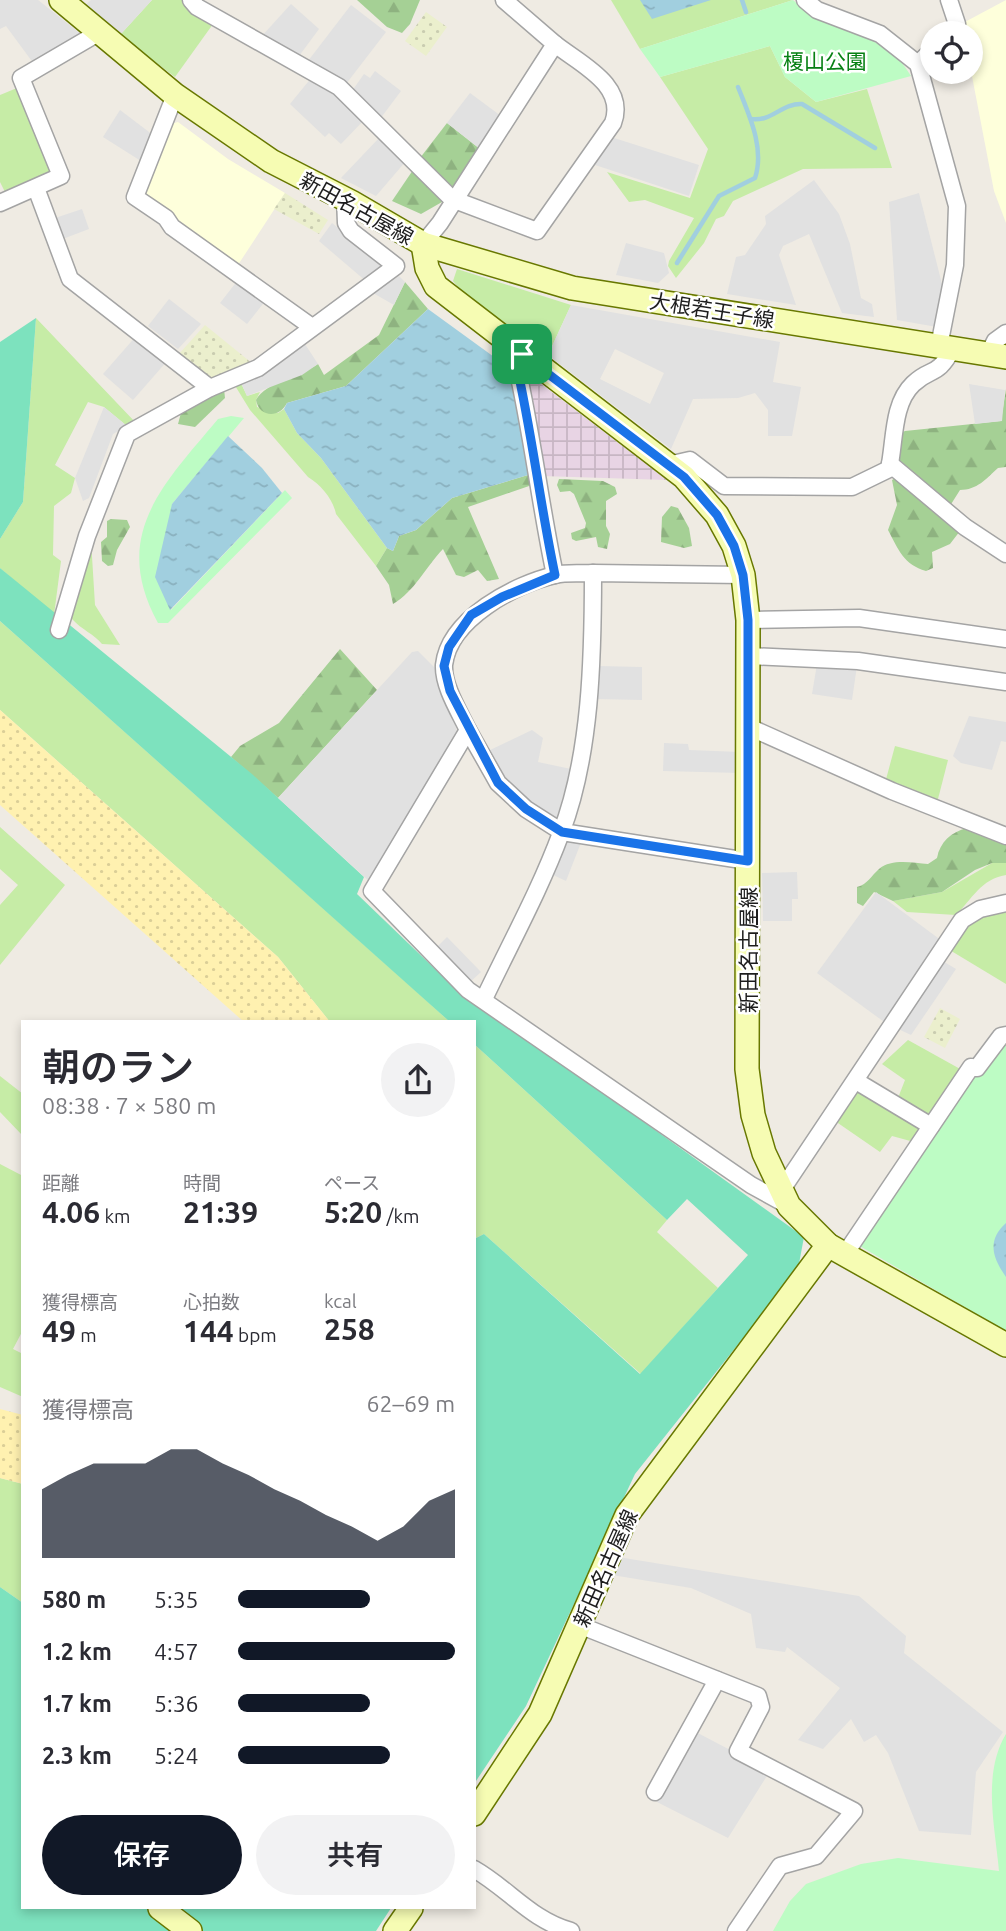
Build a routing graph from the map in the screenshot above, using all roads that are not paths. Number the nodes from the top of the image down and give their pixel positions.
1 (191, 0) edge
2 (503, 0) edge
3 (805, 0) edge
4 (949, 0) edge
5 (73, 3) edge
6 (956, 21) edge
7 (98, 33) junction
8 (555, 44) junction
9 (918, 64) joint
10 (175, 95) junction
11 (36, 188) junction
12 (345, 198) junction
13 (452, 199) junction
14 (0, 203) edge
15 (423, 244) junction
16 (312, 327) junction
17 (1006, 333) edge
18 (946, 347) junction
19 (522, 354) junction
20 (997, 355) edge
21 (210, 388) junction
22 (890, 464) junction
23 (668, 465) junction
24 (1006, 554) edge
25 (593, 573) junction
26 (555, 575) junction
27 (743, 575) junction
28 (748, 620) junction
29 (59, 630) dead end
30 (1006, 639) edge
31 (750, 656) junction
32 (1006, 682) edge
33 (749, 727) junction
34 (468, 730) junction
35 (562, 832) junction
36 (1006, 836) edge
37 (748, 861) junction
38 (1006, 903) edge
39 (484, 999) junction
40 (1006, 1035) edge
41 (856, 1081) junction
42 (931, 1126) junction
43 (785, 1199) junction
44 (836, 1249) junction
45 (1006, 1345) edge
46 (579, 1625) junction
47 (717, 1680) junction
48 (655, 1792) dead end
49 (476, 1811) edge
50 (476, 1870) edge
51 (161, 1909) edge
52 (410, 1909) edge
53 (190, 1931) edge
54 (395, 1931) edge
55 (570, 1931) edge
56 (736, 1931) edge

1 - 13 street
2 - 8 street
3 - 9 street
4 - 6 street
5 - 7 main road, 新田名古屋線
7 - 10 main road, 新田名古屋線
7 - 11 street
8 - 13 street
8 - 13 street
9 - 18 street
10 - 12 main road, 新田名古屋線
10 - 16 street
11 - 14 street
11 - 21 street
12 - 15 main road, 新田名古屋線
12 - 16 street
13 - 15 street
15 - 18 main road, 大根若王子線
15 - 19 main road, 新田名古屋線
16 - 21 street
17 - 20 street
18 - 20 main road, 大根若王子線
18 - 22 street
19 - 23 main road, 新田名古屋線
19 - 26 street
21 - 29 street
22 - 23 street
22 - 24 street
23 - 27 main road, 新田名古屋線
25 - 26 street
25 - 27 street
25 - 35 street
26 - 34 street
27 - 28 main road, 新田名古屋線
28 - 30 street
28 - 31 main road, 新田名古屋線
31 - 32 street
31 - 33 main road, 新田名古屋線
33 - 36 street
33 - 37 main road, 新田名古屋線
34 - 35 street
34 - 39 street
35 - 37 street
35 - 39 street
37 - 43 main road, 新田名古屋線
38 - 41 street
39 - 43 street
40 - 42 street
41 - 42 street
41 - 43 street
42 - 44 street
43 - 44 main road, 新田名古屋線
44 - 45 main road
44 - 46 main road, 新田名古屋線
46 - 47 street
46 - 49 main road, 新田名古屋線
47 - 48 street
47 - 56 street
50 - 55 street
51 - 53 main road
52 - 54 main road

